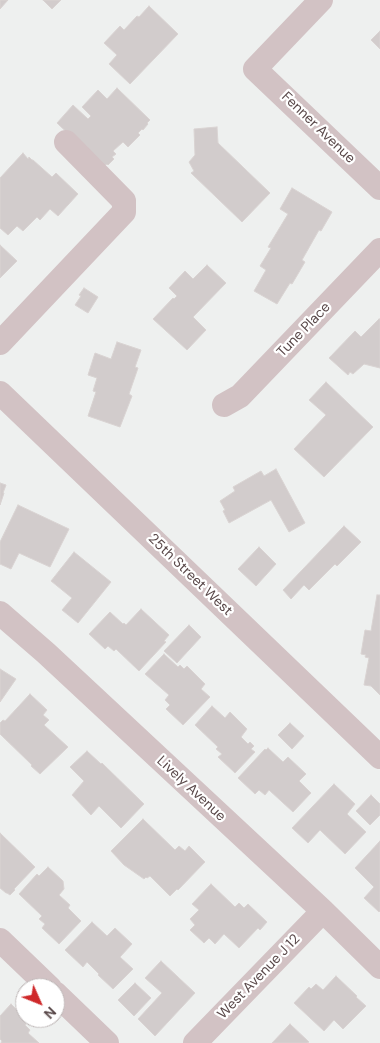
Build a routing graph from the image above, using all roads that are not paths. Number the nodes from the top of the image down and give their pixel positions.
1 (321, 0) edge
2 (66, 142) dead end
3 (380, 188) edge
4 (380, 250) edge
5 (0, 343) edge
6 (0, 393) edge
7 (224, 406) dead end
8 (0, 613) edge
9 (380, 757) edge
10 (323, 911) junction
11 (0, 940) edge
12 (380, 968) edge
13 (40, 978) edge
14 (65, 1003) edge
15 (107, 1043) edge
16 (195, 1043) edge

1 - 3 street, Fenner Avenue
2 - 5 street
4 - 7 street, Tune Place
6 - 9 street, 25th Street West
8 - 10 street, Lively Avenue
10 - 12 street, Lively Avenue
10 - 16 street, West Avenue J 12
11 - 13 street
14 - 15 street

